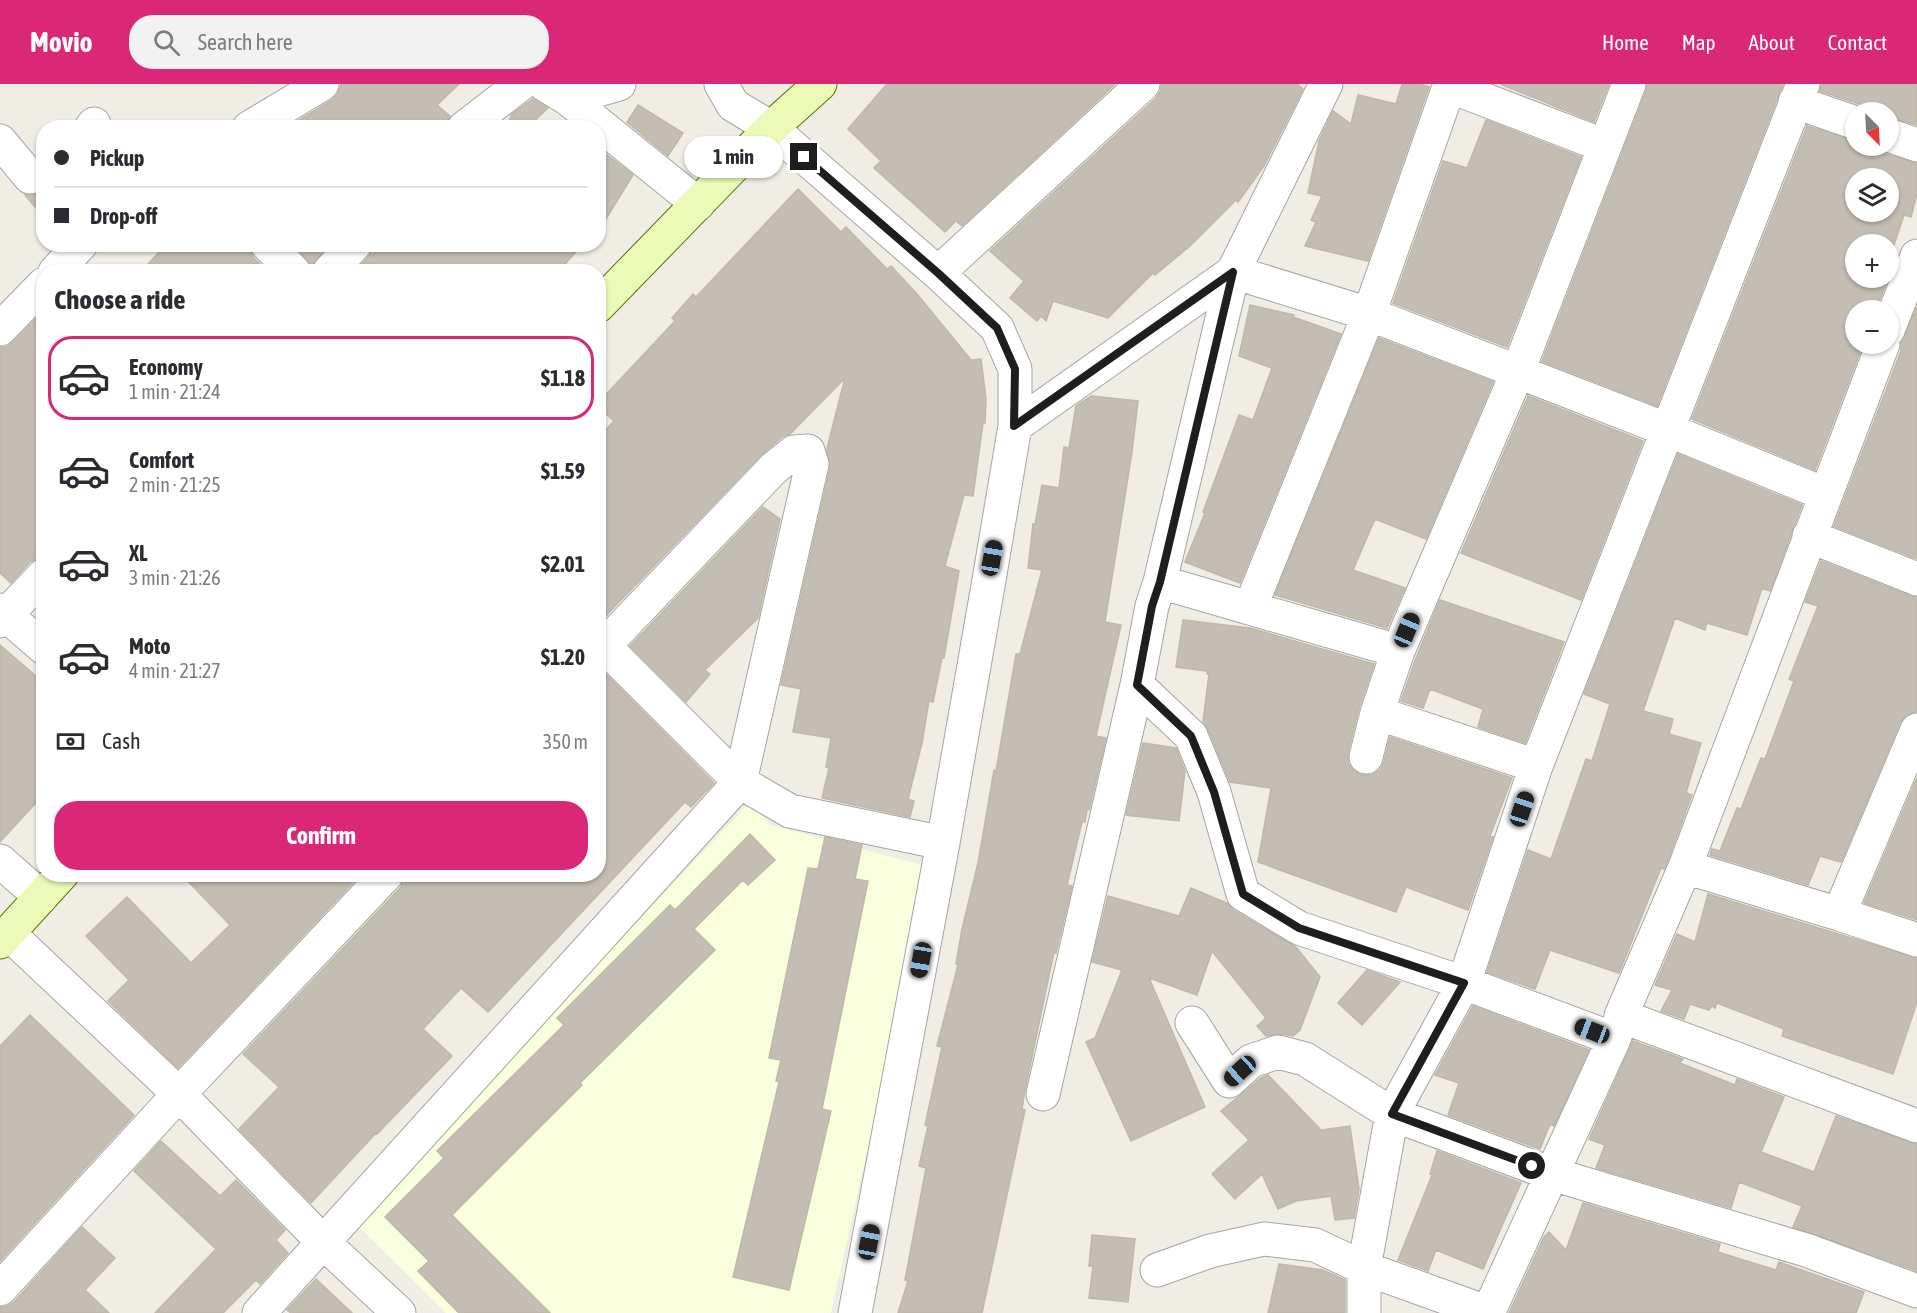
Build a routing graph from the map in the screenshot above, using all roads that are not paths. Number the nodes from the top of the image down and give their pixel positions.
1 (322, 84) edge
2 (521, 84) edge
3 (619, 84) edge
4 (721, 84) edge
5 (820, 84) edge
6 (1143, 84) edge
7 (1326, 84) edge
8 (1629, 84) edge
9 (1449, 85) edge
10 (556, 91) edge
11 (1799, 93) edge
12 (1845, 117) edge
13 (262, 120) edge
14 (474, 120) edge
15 (592, 120) edge
16 (771, 128) junction
17 (606, 131) edge
18 (1899, 139) edge
19 (0, 141) edge
20 (1917, 145) edge
21 (1605, 146) junction
22 (36, 176) edge
23 (698, 204) junction
24 (74, 252) edge
25 (275, 252) edge
26 (348, 252) edge
27 (1917, 256) edge
28 (62, 264) edge
29 (286, 264) edge
30 (336, 264) edge
31 (1233, 272) junction
32 (938, 273) junction
33 (36, 292) edge
34 (606, 298) edge
35 (1899, 302) edge
36 (1369, 314) junction
37 (0, 329) edge
38 (1879, 354) edge
39 (1518, 371) junction
40 (1014, 426) junction
41 (1668, 430) junction
42 (1825, 494) junction
43 (1809, 536) junction
44 (1917, 579) edge
45 (1160, 582) junction
46 (36, 583) edge
47 (1250, 608) junction
48 (2, 615) edge
49 (36, 642) edge
50 (606, 644) edge
51 (1398, 651) junction
52 (606, 654) edge
53 (1137, 685) junction
54 (1377, 713) junction
55 (1917, 730) edge
56 (1366, 757) dead end
57 (1536, 766) junction
58 (740, 782) junction
59 (1907, 782) edge
60 (943, 843) junction
61 (0, 861) edge
62 (1685, 867) junction
63 (36, 879) edge
64 (379, 882) edge
65 (51, 886) edge
66 (1839, 914) junction
67 (4, 937) edge
68 (1917, 940) edge
69 (1464, 983) junction
70 (1192, 1023) dead end
71 (1617, 1028) junction
72 (179, 1094) junction
73 (1043, 1094) dead end
74 (1392, 1114) junction
75 (1917, 1126) edge
76 (1552, 1174) junction
77 (323, 1242) junction
78 (1364, 1268) junction
79 (1157, 1270) dead end
80 (0, 1289) edge
81 (1917, 1292) edge
82 (259, 1313) edge
83 (399, 1313) edge
84 (855, 1313) edge
85 (1364, 1313) edge
86 (1489, 1313) edge

1 - 13 street
2 - 14 street
3 - 10 street
4 - 16 street
5 - 16 main road
6 - 32 street
7 - 31 street
8 - 21 street
9 - 21 street
9 - 36 street
10 - 15 street
11 - 12 street
11 - 41 street
16 - 23 main road
16 - 32 street
17 - 23 street
18 - 20 street
19 - 22 street
21 - 39 street
23 - 34 main road
24 - 28 street
25 - 29 street
26 - 30 street
27 - 35 street
31 - 36 street
31 - 40 street
31 - 45 street
32 - 40 street
33 - 37 street
36 - 39 street
36 - 47 street
38 - 42 street
39 - 41 street
39 - 51 street
40 - 60 street
41 - 42 street
41 - 57 street
42 - 43 street
43 - 44 street
43 - 62 street
45 - 47 street
45 - 53 street
46 - 48 street
47 - 51 street
48 - 49 street
50 - 58 street
51 - 54 street
52 - 58 street
53 - 69 street
53 - 73 street
54 - 56 street
54 - 57 street
55 - 59 street
57 - 69 street
58 - 60 street
58 - 77 street
59 - 66 street
60 - 84 street
61 - 63 street
62 - 66 street
62 - 71 street
64 - 72 street
65 - 67 main road
66 - 68 street
67 - 72 street
69 - 71 street
69 - 74 street
70 - 74 street
71 - 75 street
71 - 76 street
72 - 77 street
72 - 80 street
74 - 76 street
74 - 78 street
76 - 81 street
76 - 86 street
77 - 82 street
77 - 83 street
78 - 79 street
78 - 85 street
78 - 86 street

